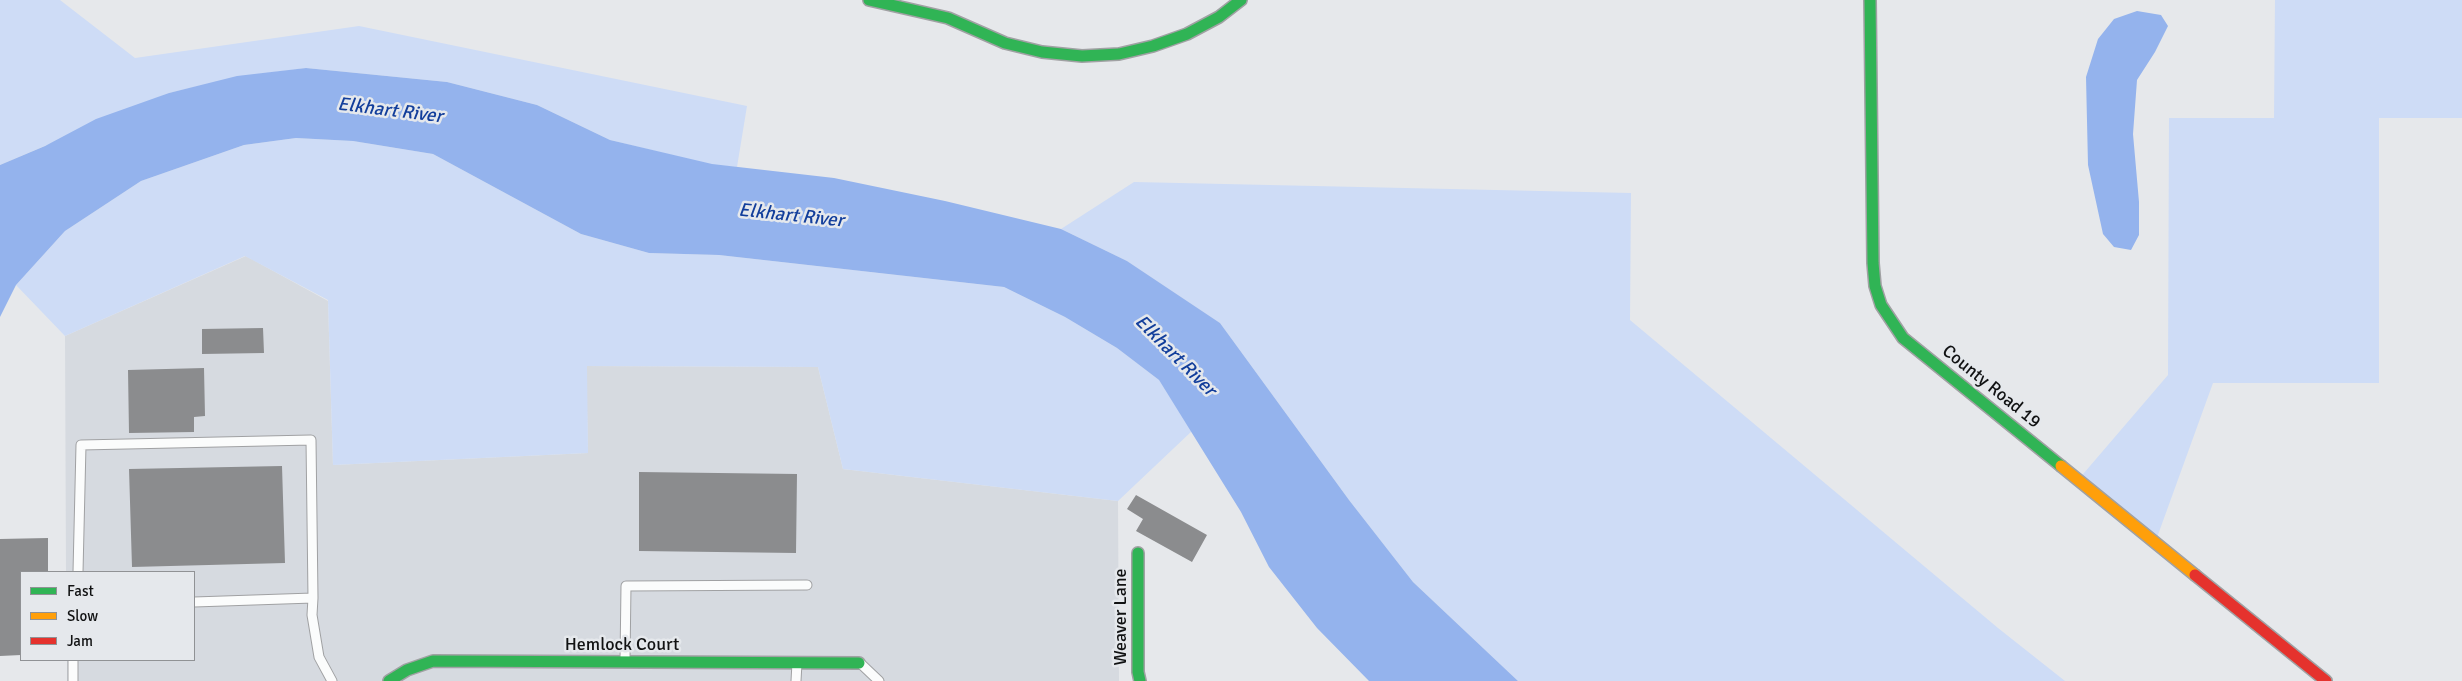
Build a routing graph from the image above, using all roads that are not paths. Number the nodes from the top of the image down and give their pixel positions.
1 (869, 0) edge
2 (1241, 0) edge
3 (1870, 0) edge
4 (1138, 553) dead end
5 (78, 571) edge
6 (807, 586) dead end
7 (313, 598) junction
8 (195, 602) edge
9 (73, 661) edge
10 (797, 662) junction
11 (625, 663) junction
12 (859, 663) joint
13 (73, 681) edge
14 (332, 681) edge
15 (389, 681) edge
16 (796, 681) edge
17 (879, 681) edge
18 (1140, 681) edge
19 (2326, 681) edge

1 - 2 street
3 - 19 street, County Road 19
4 - 18 street, Weaver Lane
5 - 7 lane
6 - 11 lane
7 - 8 lane
7 - 14 lane
9 - 13 lane
10 - 11 street, Hemlock Court
10 - 12 street, Hemlock Court
10 - 16 lane
11 - 15 street, Hemlock Court
12 - 17 lane

